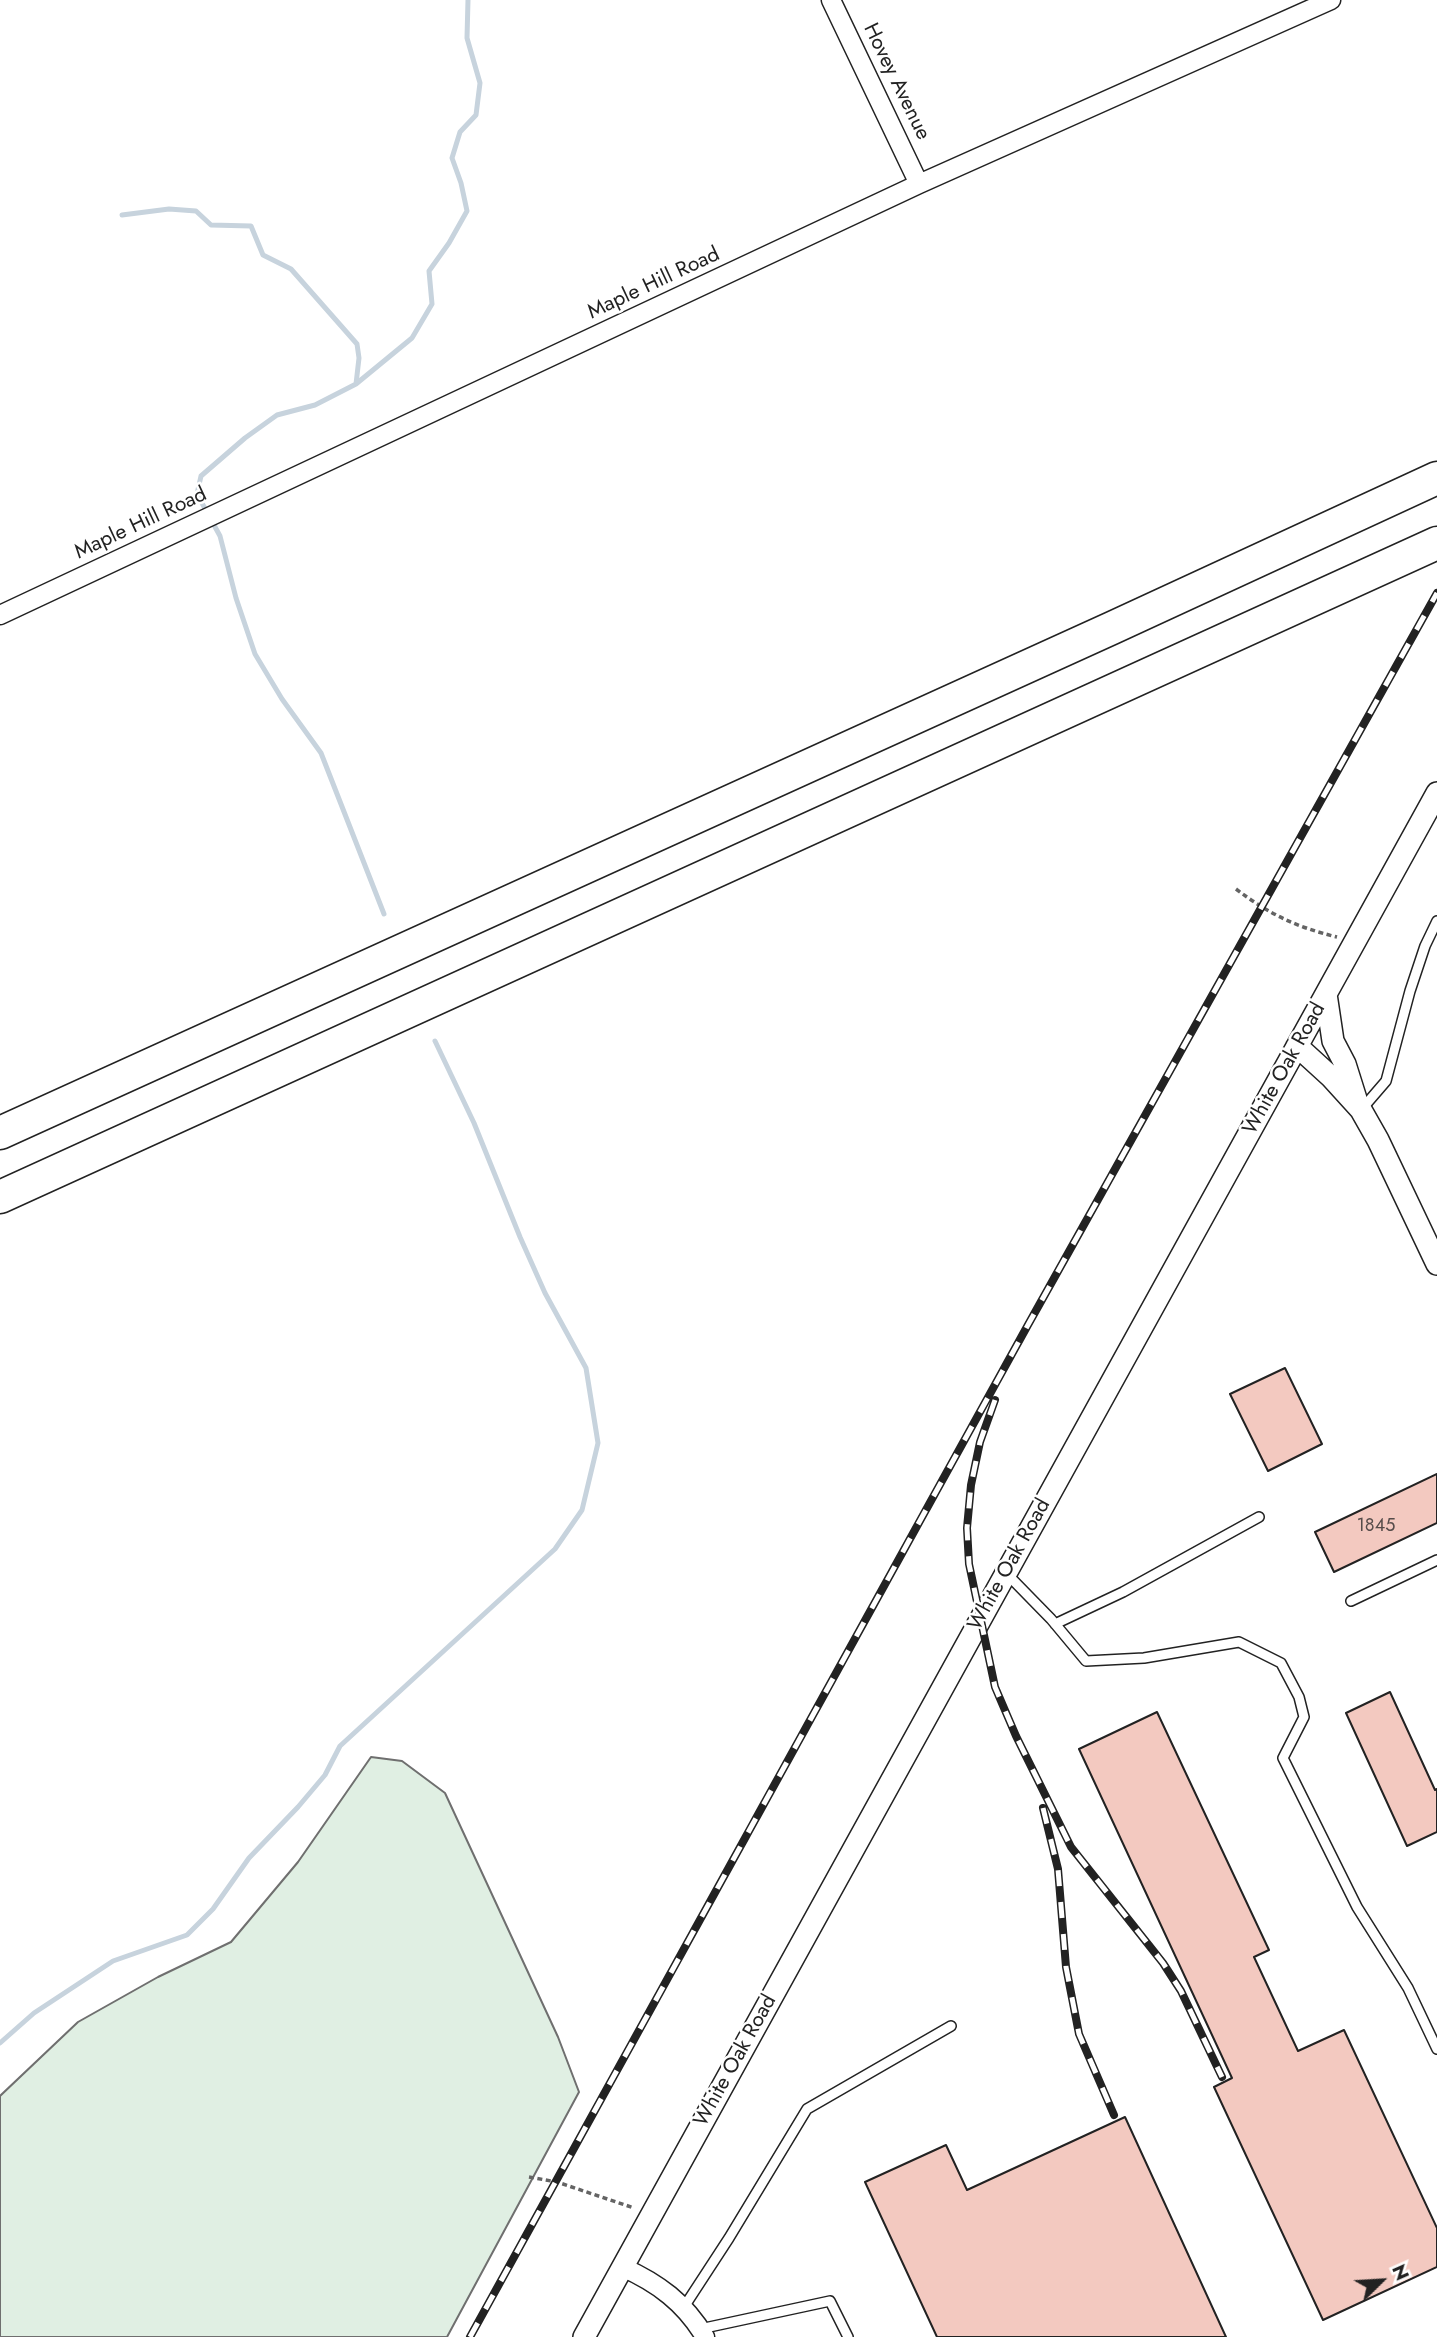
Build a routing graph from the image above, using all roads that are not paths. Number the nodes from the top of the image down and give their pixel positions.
1 (831, 0) edge
2 (1331, 0) edge
3 (919, 184) junction
4 (1437, 478) edge
5 (1437, 543) edge
6 (0, 615) edge
7 (1437, 793) edge
8 (1437, 921) edge
9 (1326, 994) junction
10 (1297, 1046) junction
11 (1360, 1108) junction
12 (0, 1133) edge
13 (0, 1197) edge
14 (1437, 1264) edge
15 (1259, 1517) dead end
16 (1437, 1560) edge
17 (1006, 1573) junction
18 (1351, 1601) dead end
19 (1055, 1624) junction
20 (951, 2026) dead end
21 (1437, 2049) edge
22 (622, 2267) junction
23 (684, 2307) junction
24 (702, 2333) edge
25 (584, 2337) edge
26 (848, 2337) edge

1 - 3 street, Hovey Avenue
2 - 3 street, Maple Hill Road
3 - 6 street, Maple Hill Road
4 - 12 highway
5 - 13 highway
7 - 9 street, White Oak Road
8 - 11 lane
9 - 10 street, White Oak Road
9 - 11 street
10 - 11 street
10 - 17 street, White Oak Road
11 - 14 street
15 - 19 lane
16 - 18 lane
17 - 19 lane
17 - 22 street, White Oak Road
19 - 21 lane
20 - 23 lane
22 - 23 street
22 - 25 street, White Oak Road
23 - 24 street
24 - 26 lane

